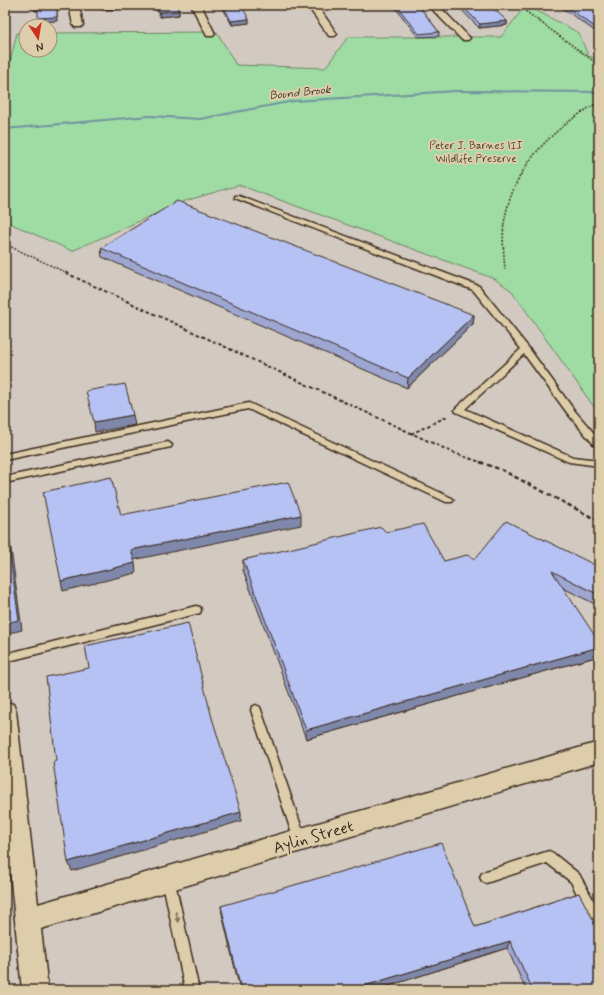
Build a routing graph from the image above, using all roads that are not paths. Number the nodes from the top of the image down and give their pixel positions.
1 (74, 5) edge
2 (196, 5) edge
3 (312, 5) edge
4 (433, 5) edge
5 (78, 25) dead end
6 (210, 34) dead end
7 (332, 34) dead end
8 (465, 38) dead end
9 (237, 197) dead end
10 (525, 349) junction
11 (168, 445) dead end
12 (599, 445) edge
13 (5, 455) edge
14 (599, 463) edge
15 (5, 480) edge
16 (448, 500) dead end
17 (196, 610) dead end
18 (5, 658) edge
19 (256, 710) dead end
20 (5, 711) edge
21 (599, 752) edge
22 (300, 840) junction
23 (486, 877) dead end
24 (168, 878) junction
25 (27, 920) junction
26 (599, 923) edge
27 (35, 990) edge
28 (192, 990) edge

1 - 5 street
2 - 6 street
3 - 7 street
4 - 8 street
9 - 10 lane
10 - 12 lane
10 - 14 lane
11 - 15 lane
13 - 16 lane
17 - 18 lane
19 - 22 lane
20 - 25 street
21 - 22 street, Aylin Street
22 - 24 street, Aylin Street
23 - 26 lane
24 - 25 street, Aylin Street
24 -> 28 lane
25 - 27 street

